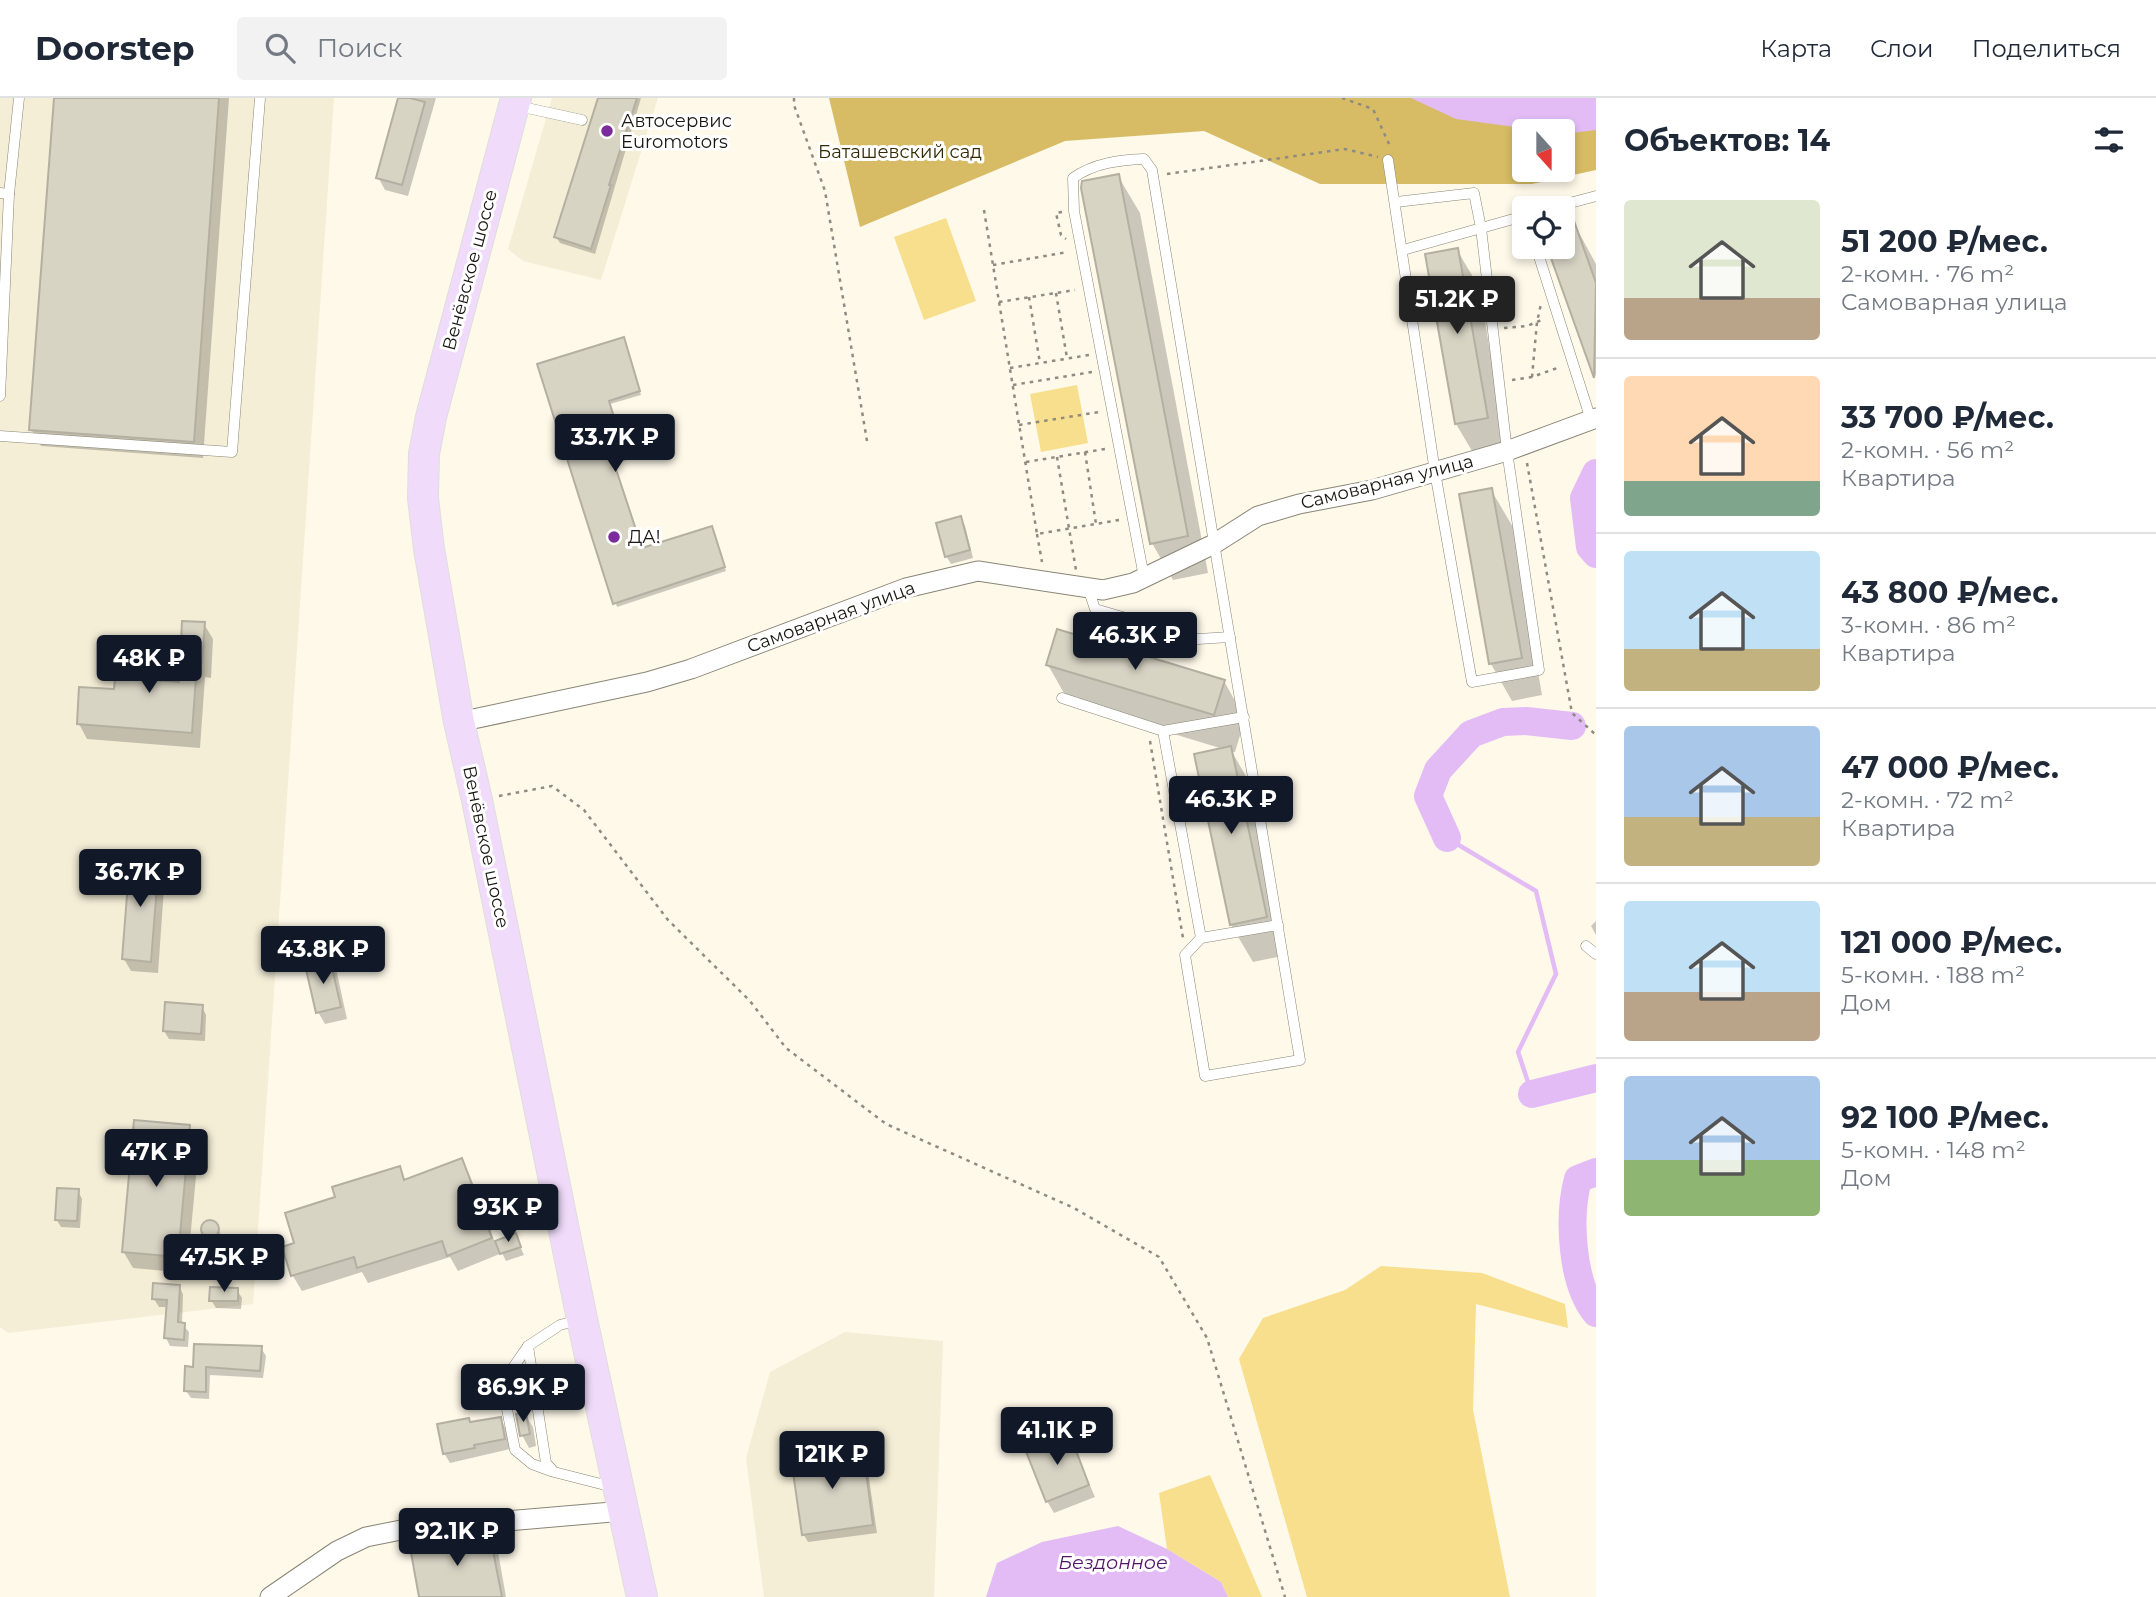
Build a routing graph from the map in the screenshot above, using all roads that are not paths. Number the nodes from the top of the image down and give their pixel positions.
1 (19, 98) edge
2 (260, 98) edge
3 (515, 102) edge
4 (583, 120) dead end
5 (1388, 160) road end
6 (4, 193) edge
7 (1595, 199) edge
8 (1396, 202) junction
9 (1575, 203) edge
10 (1512, 219) edge
11 (1481, 228) junction
12 (1403, 250) junction
13 (1540, 259) edge
14 (0, 396) edge
15 (1593, 419) edge
16 (0, 436) edge
17 (1516, 449) junction
18 (1434, 472) junction
19 (1214, 544) junction
20 (1144, 578) junction
21 (1083, 588) junction
22 (1230, 637) junction
23 (1062, 698) dead end
24 (1244, 717) junction
25 (459, 722) junction
26 (1163, 731) junction
27 (1278, 925) junction
28 (1201, 938) junction
29 (1586, 946) dead end
30 (1596, 954) edge
31 (582, 1319) junction
32 (528, 1346) junction
33 (554, 1472) junction
34 (622, 1500) junction
35 (270, 1597) edge
36 (642, 1597) edge

1 - 6 lane
2 - 16 lane
3 - 4 lane
3 - 25 main road, Венёвское шоссе
5 - 8 lane
6 - 14 lane
7 - 9 lane
8 - 11 lane
8 - 12 lane
10 - 11 lane
11 - 12 lane
11 - 17 lane
12 - 18 lane
13 - 15 lane
15 - 17 street, Самоварная улица
17 - 18 street, Самоварная улица
17 - 18 lane
18 - 19 street, Самоварная улица
19 - 20 street, Самоварная улица
19 - 20 lane
19 - 22 lane
20 - 21 street, Самоварная улица
21 - 22 lane
21 - 25 street, Самоварная улица
22 - 24 lane
23 - 26 lane
24 - 26 lane
24 - 27 lane
25 - 31 main road, Венёвское шоссе
26 - 28 lane
27 - 28 lane
27 - 28 lane
29 - 30 lane
31 - 32 lane
31 - 34 main road, Венёвское шоссе
32 - 33 lane
32 - 33 lane
33 - 34 lane
34 - 35 street
34 - 36 main road, Венёвское шоссе

